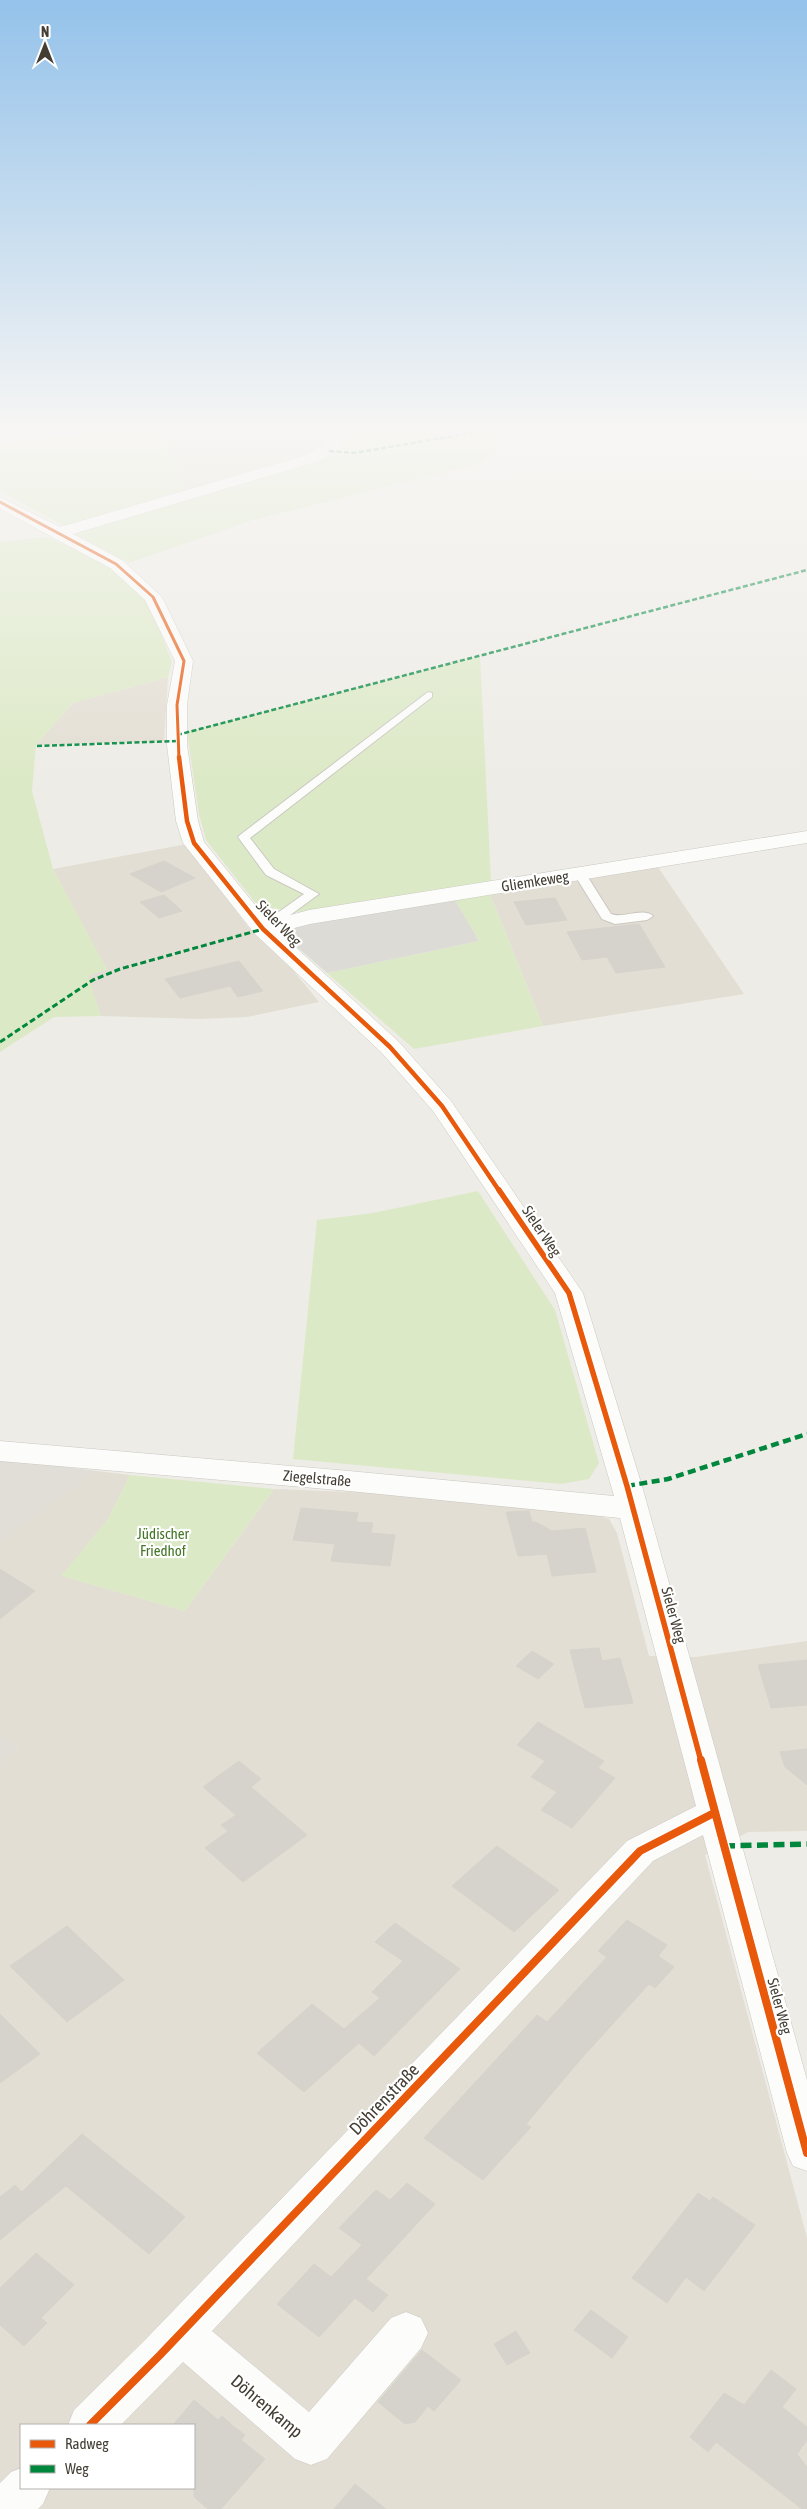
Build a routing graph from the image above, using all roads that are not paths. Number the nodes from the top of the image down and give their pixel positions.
1 (82, 546) edge
2 (428, 695) dead end
3 (807, 837) edge
4 (580, 874) junction
5 (647, 916) dead end
6 (263, 929) junction
7 (0, 1452) edge
8 (633, 1510) junction
9 (714, 1813) junction
10 (807, 2153) edge
11 (181, 2332) junction
12 (406, 2333) dead end
13 (91, 2424) edge
14 (26, 2489) edge
15 (6, 2509) edge

1 - 6 street, Sieler Weg
2 - 6 lane
3 - 4 street, Gliemkeweg
4 - 5 lane
4 - 6 street, Gliemkeweg
6 - 8 street, Sieler Weg
7 - 8 street, Ziegelstraße
8 - 9 street, Sieler Weg
9 - 10 street, Sieler Weg
9 - 11 street, Döhrenstraße
11 - 12 street, Döhrenkamp
11 - 13 street, Döhrenstraße
14 - 15 street

